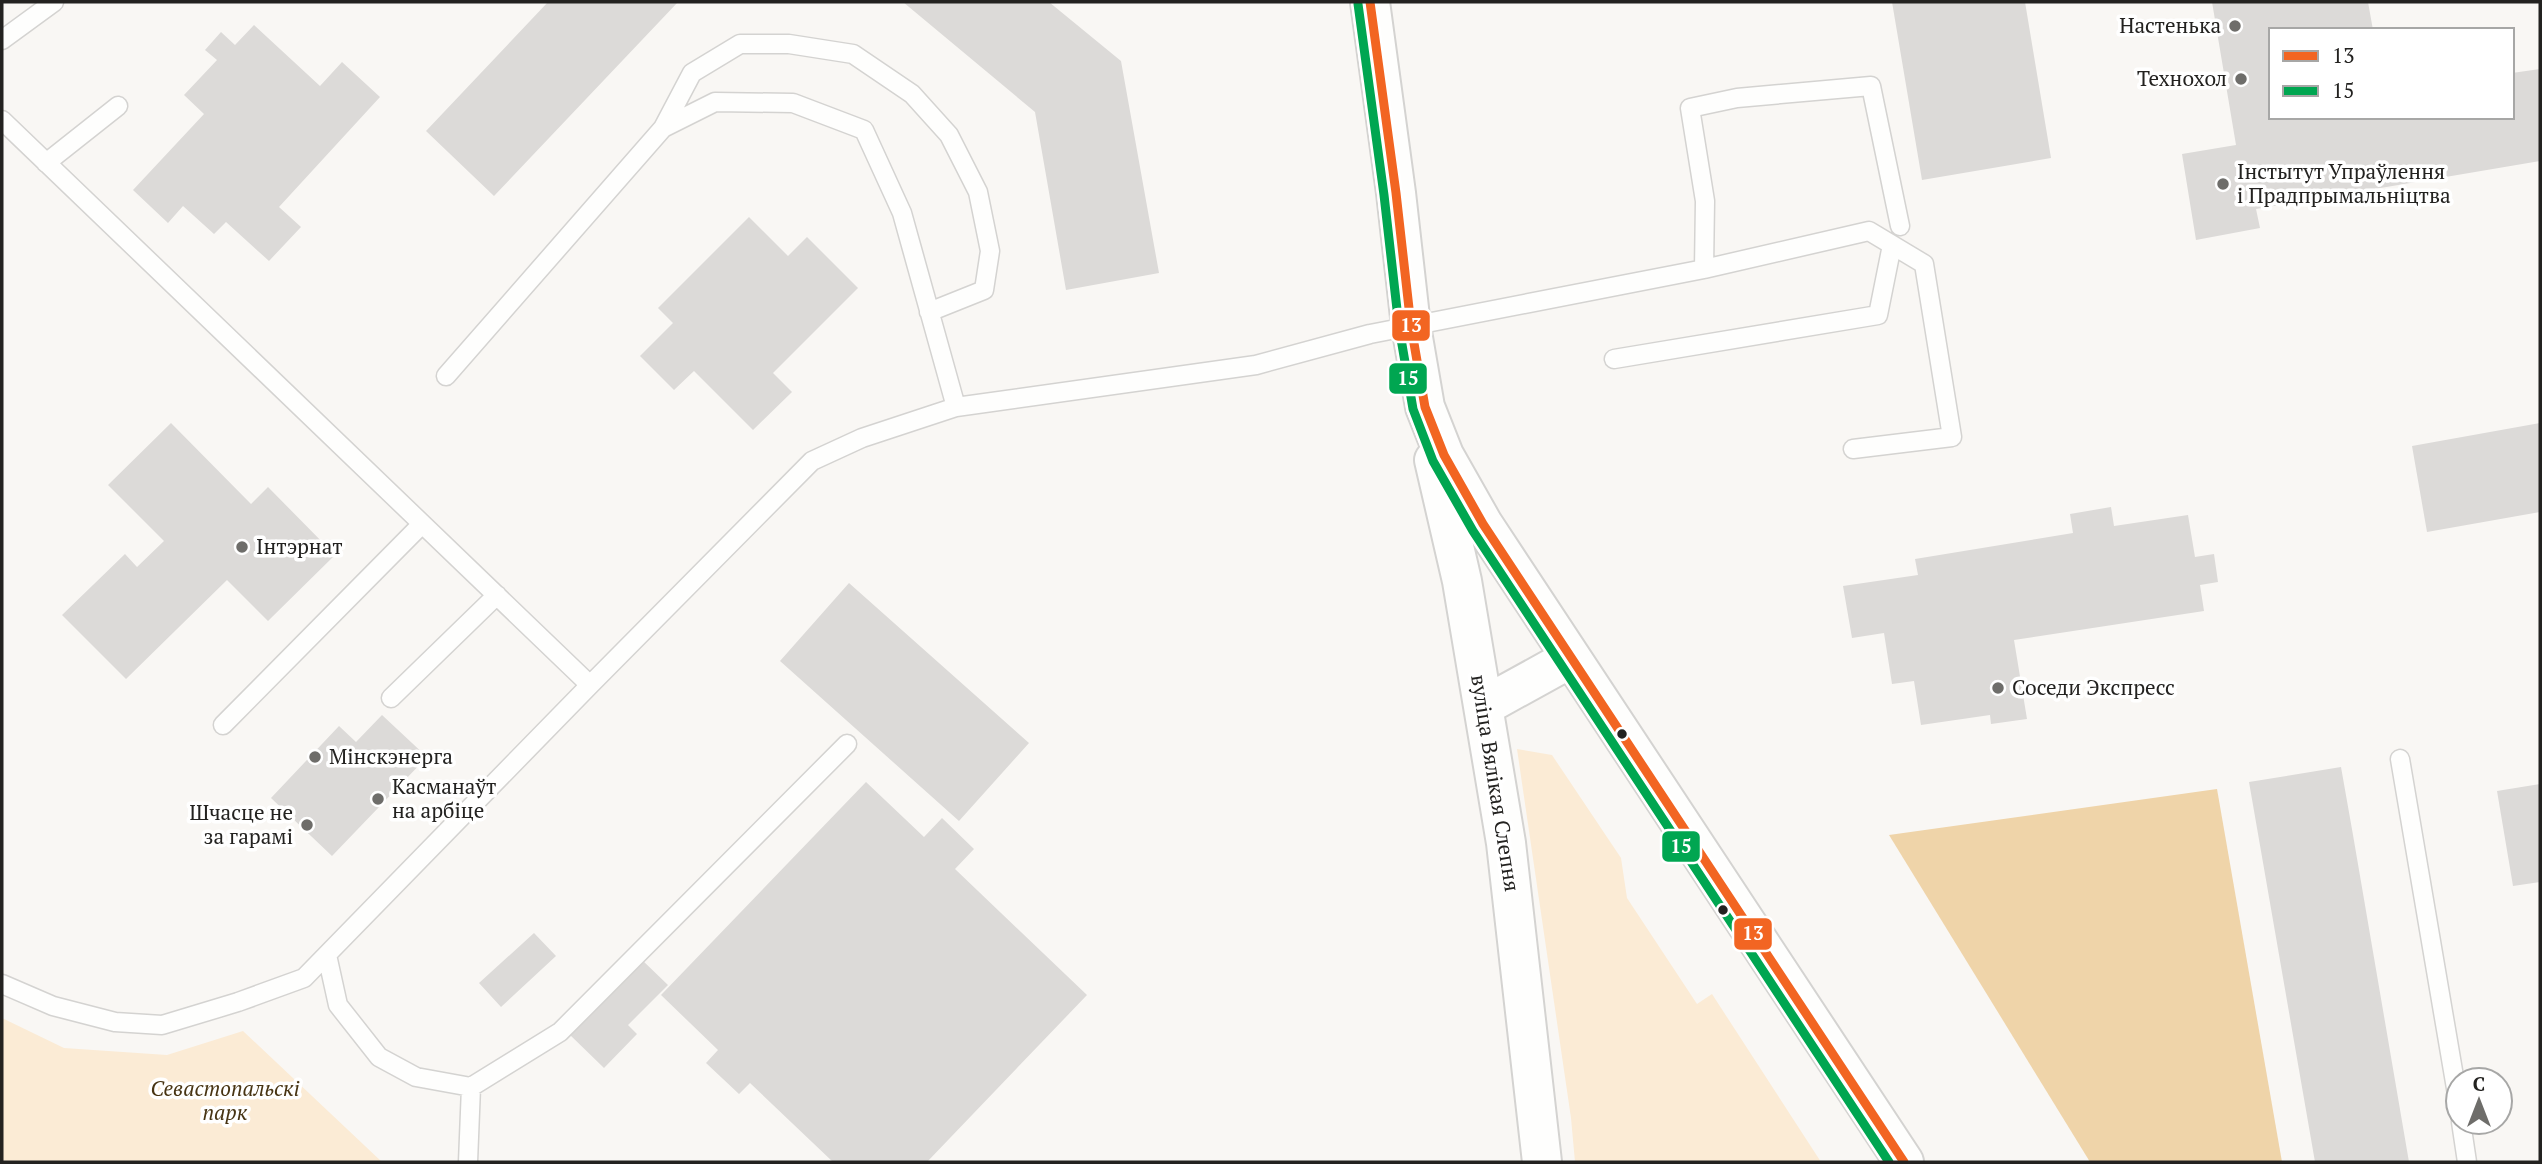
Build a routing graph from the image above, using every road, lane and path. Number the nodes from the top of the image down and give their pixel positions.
1 (54, 2) edge
2 (1370, 2) edge
3 (2, 40) edge
4 (118, 106) dead end
5 (2, 120) edge
6 (663, 128) junction
7 (46, 163) junction
8 (1900, 226) dead end
9 (1892, 245) junction
10 (1704, 269) junction
11 (929, 312) junction
12 (1411, 326) junction
13 (1614, 359) dead end
14 (446, 376) dead end
15 (956, 407) junction
16 (1424, 407) junction
17 (1853, 449) dead end
18 (422, 523) junction
19 (497, 595) junction
20 (1571, 658) junction
21 (590, 685) junction
22 (391, 698) dead end
23 (1484, 706) junction
24 (223, 725) dead end
25 (847, 744) dead end
26 (2400, 759) dead end
27 (327, 955) junction
28 (2, 984) edge
29 (2452, 1066) edge
30 (471, 1087) junction
31 (2463, 1136) edge
32 (468, 1162) edge
33 (1542, 1162) edge
34 (1904, 1162) edge
35 (2467, 1162) edge

1 - 3 lane
2 - 12 street
4 - 7 lane
5 - 7 lane
6 - 11 lane
6 - 11 lane
6 - 14 lane
7 - 18 lane
8 - 10 lane
9 - 10 lane
9 - 13 lane
9 - 17 lane
10 - 12 lane
11 - 15 lane
12 - 15 lane
12 - 16 street
15 - 21 lane
16 - 20 street
16 - 23 street, вуліца Вялікая Слепня
18 - 19 lane
18 - 24 lane
19 - 21 lane
19 - 22 lane
20 - 23 street
20 - 34 street
21 - 27 lane
23 - 33 street, вуліца Вялікая Слепня
25 - 30 lane
26 - 29 lane
27 - 28 lane
27 - 30 lane
30 - 32 lane
31 - 35 lane

